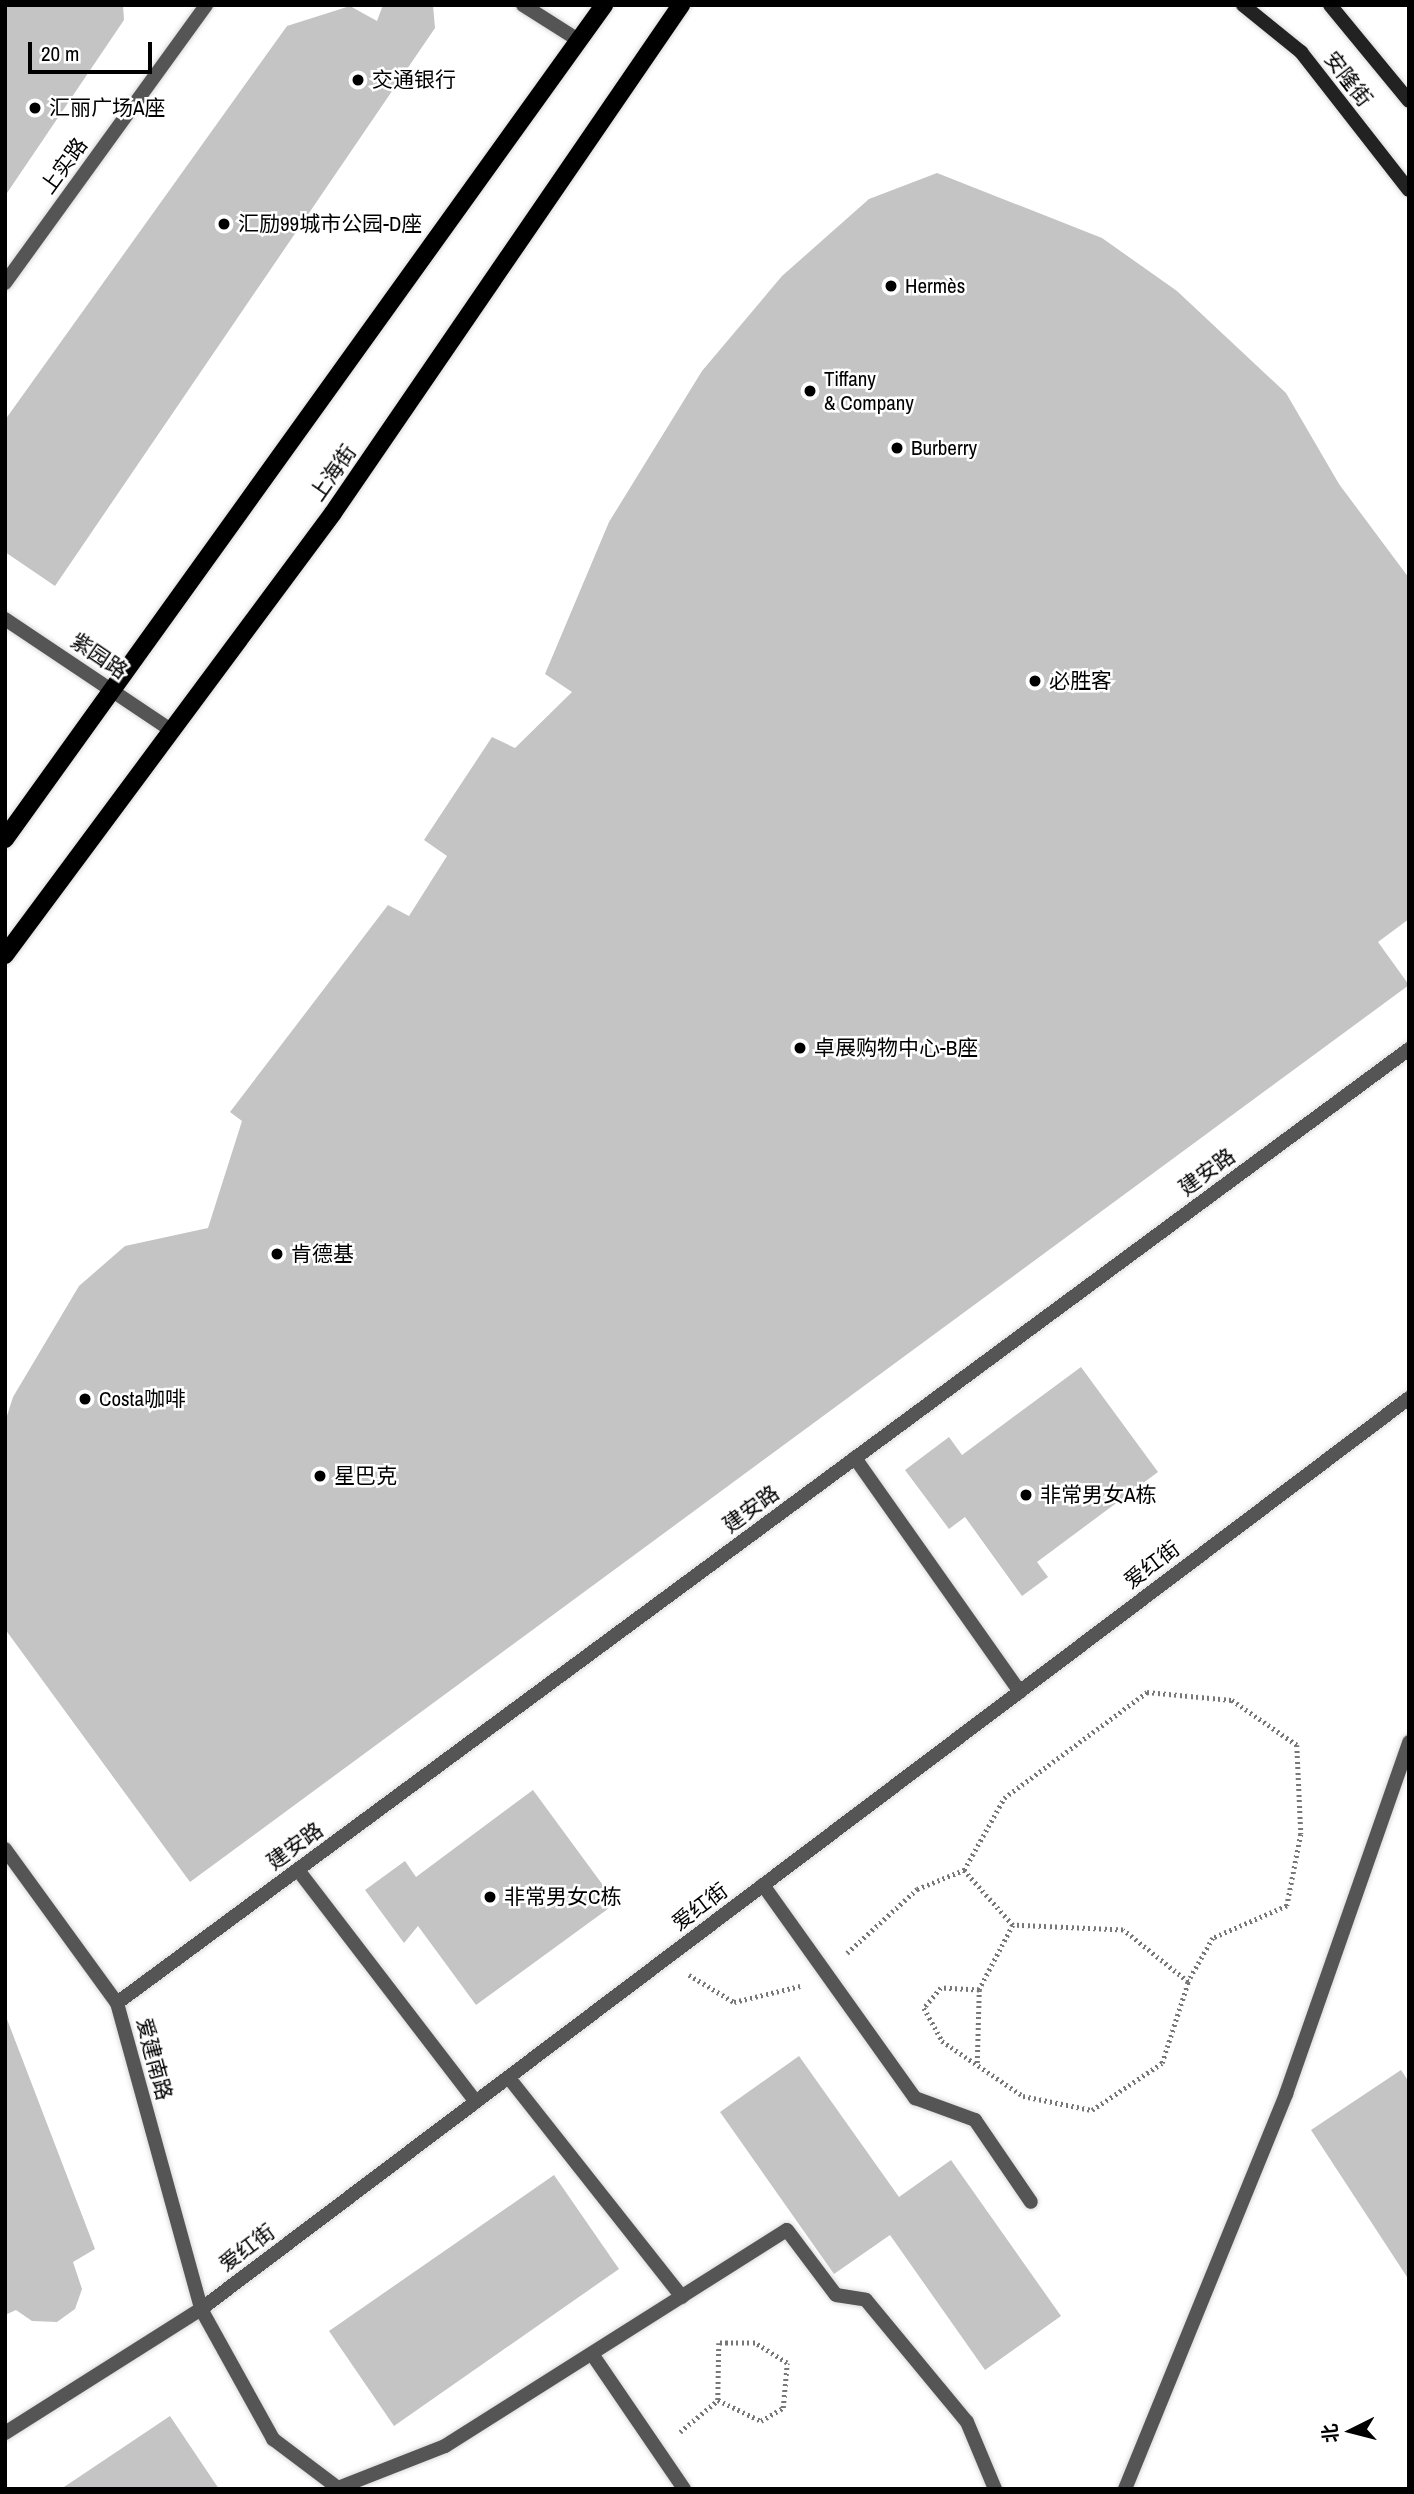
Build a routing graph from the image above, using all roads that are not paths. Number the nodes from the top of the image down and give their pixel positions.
1 (206, 5) edge
2 (523, 5) edge
3 (604, 5) edge
4 (681, 5) edge
5 (1243, 5) edge
6 (1337, 8) edge
7 (580, 41) junction
8 (1409, 101) edge
9 (1409, 190) edge
10 (5, 283) edge
11 (5, 618) edge
12 (112, 690) junction
13 (169, 728) junction
14 (5, 839) edge
15 (5, 954) edge
16 (1409, 1049) edge
17 (1409, 1398) edge
18 (855, 1458) junction
19 (1020, 1692) junction
20 (1409, 1742) edge
21 (5, 1849) edge
22 (298, 1870) junction
23 (763, 1885) junction
24 (117, 2003) junction
25 (509, 2078) junction
26 (476, 2102) junction
27 (1031, 2202) dead end
28 (682, 2297) junction
29 (201, 2309) junction
30 (592, 2354) junction
31 (5, 2433) edge
32 (684, 2489) edge
33 (995, 2489) edge
34 (1125, 2489) edge

1 - 10 street, 上实路
2 - 7 street
3 - 7 main road
4 - 13 main road, 上海街
5 - 9 main road, 安隆街
6 - 8 main road, 安隆街
7 - 12 main road
11 - 12 street, 紫园路
12 - 13 street, 紫园路
12 - 14 main road
13 - 15 main road, 上海街
16 - 18 street, 建安路
17 - 19 street, 爱红街
18 - 19 street
18 - 22 street, 建安路
19 - 23 street, 爱红街
20 - 34 street
21 - 24 street, 爱建南路
22 - 24 street, 建安路
22 - 26 street
23 - 25 street, 爱红街
23 - 27 street
24 - 29 street, 爱建南路
25 - 26 street, 爱红街
25 - 28 street
26 - 29 street, 爱红街
28 - 30 street
28 - 33 street
29 - 30 street, 爱建南路
29 - 31 street, 爱红街
30 - 32 street

